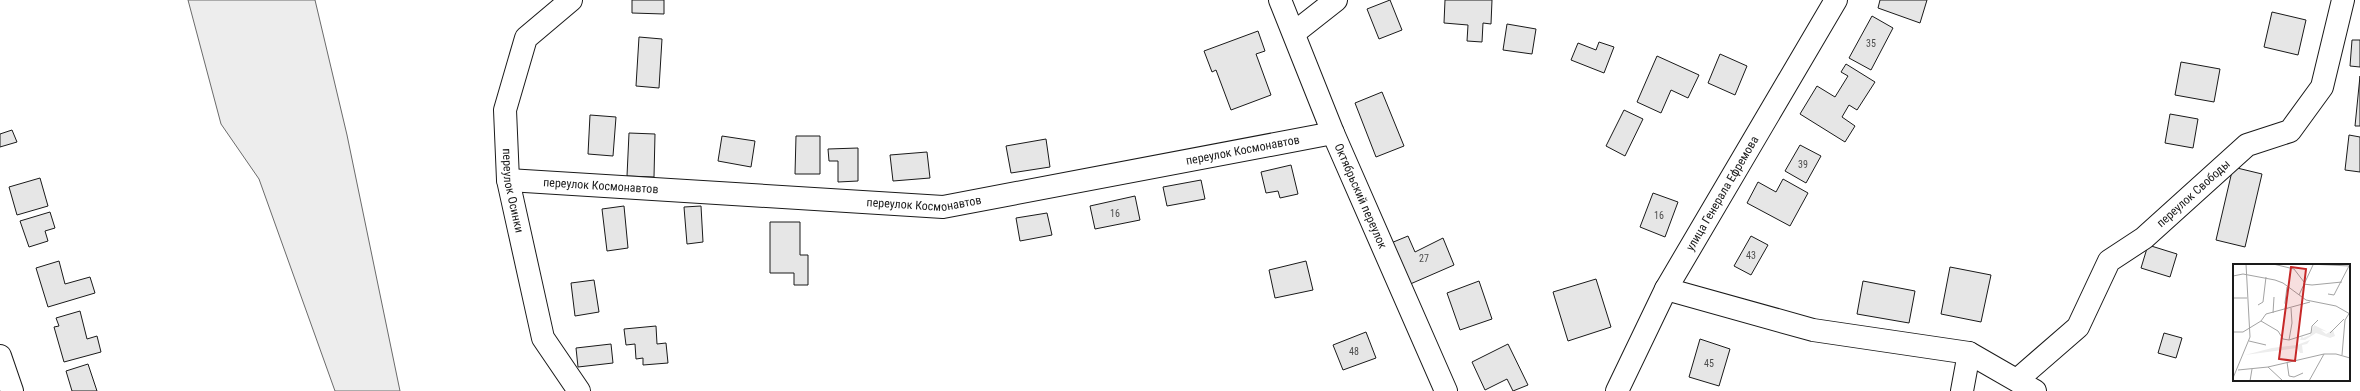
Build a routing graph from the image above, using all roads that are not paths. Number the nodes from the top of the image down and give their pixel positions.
1 (571, 0) edge
2 (1280, 0) edge
3 (1336, 0) edge
4 (1836, 0) edge
5 (2343, 0) edge
6 (1294, 33) junction
7 (1333, 133) junction
8 (508, 180) junction
9 (1666, 288) junction
10 (1969, 353) junction
11 (0, 356) edge
12 (2017, 380) junction
13 (12, 391) edge
14 (578, 391) edge
15 (1446, 391) edge
16 (1617, 391) edge
17 (1962, 391) edge
18 (2035, 391) edge

1 - 8 street, переулок Осинки
2 - 6 street, Октябрьский переулок
3 - 6 street
4 - 9 street, улица Генерала Ефремова
5 - 12 street, переулок Свободы
6 - 7 street, Октябрьский переулок
7 - 8 street, переулок Космонавтов
7 - 15 street, Октябрьский переулок
8 - 14 street, переулок Осинки
9 - 10 street
9 - 16 street, улица Генерала Ефремова
10 - 12 street
10 - 17 street
11 - 13 street
12 - 18 street

